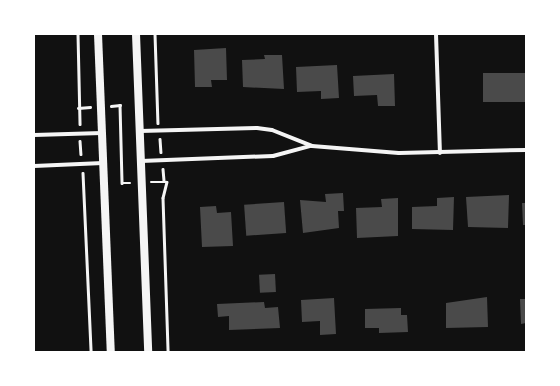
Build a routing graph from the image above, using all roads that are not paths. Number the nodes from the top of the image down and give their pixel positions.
1 (98, 34) edge
2 (136, 34) edge
3 (436, 34) edge
4 (140, 130) junction
5 (102, 133) junction
6 (34, 135) edge
7 (312, 146) junction
8 (526, 150) edge
9 (440, 153) junction
10 (141, 160) junction
11 (103, 163) junction
12 (34, 166) edge
13 (111, 352) edge
14 (148, 352) edge

1 - 5 main road
2 - 4 main road
3 - 9 street
4 - 7 street
4 - 10 main road
5 - 6 street
5 - 11 main road
7 - 9 street
7 - 10 street
8 - 9 street
10 - 14 main road
11 - 12 street
11 - 13 main road

